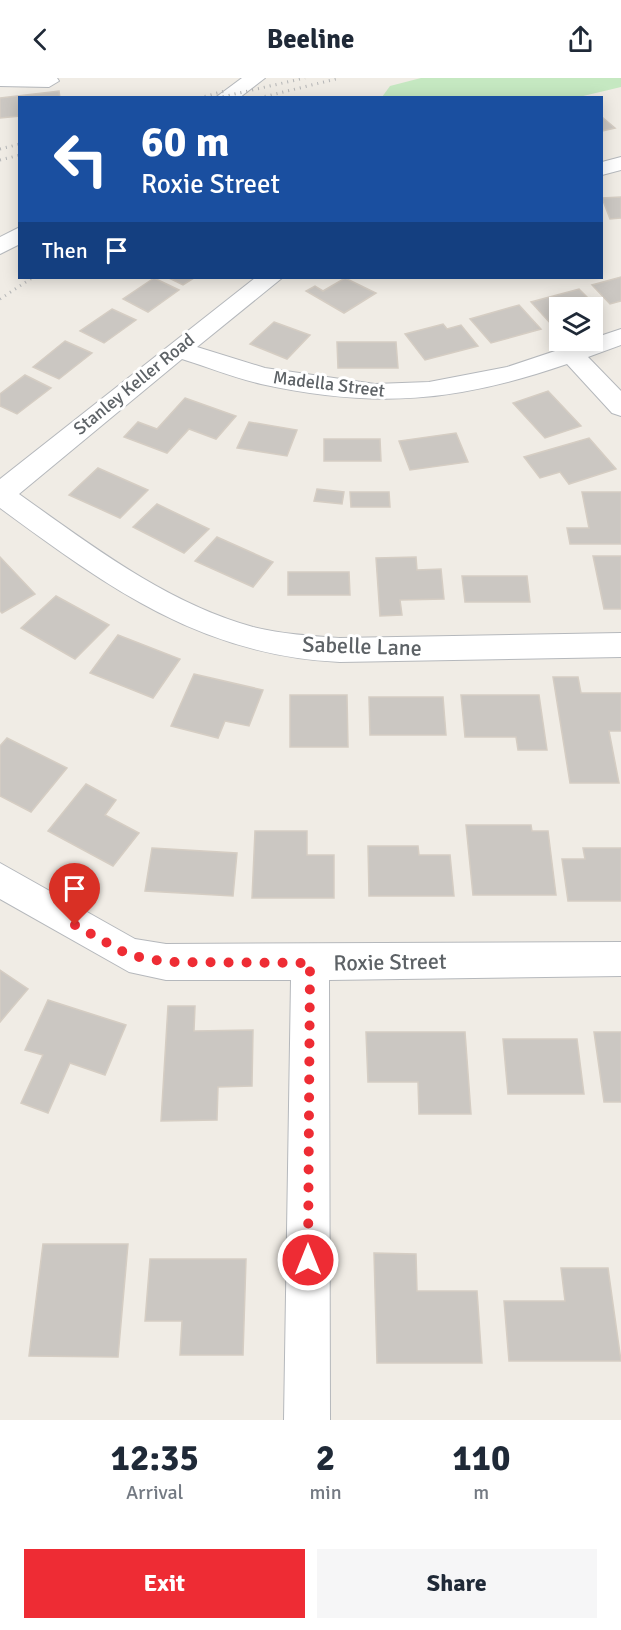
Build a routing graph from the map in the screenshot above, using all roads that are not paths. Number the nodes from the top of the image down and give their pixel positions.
1 (255, 78) edge
2 (0, 80) edge
3 (49, 81) dead end
4 (228, 96) edge
5 (621, 163) edge
6 (603, 169) edge
7 (18, 235) edge
8 (0, 247) edge
9 (269, 279) edge
10 (621, 337) edge
11 (178, 349) junction
12 (570, 353) junction
13 (621, 407) edge
14 (0, 494) edge
15 (621, 645) edge
16 (0, 879) edge
17 (621, 959) edge
18 (310, 963) junction
19 (307, 1420) edge

1 - 4 street
2 - 3 street
5 - 6 street
7 - 8 street
9 - 11 street, Stanley Keller Road
10 - 12 street, Madella Street
11 - 12 street, Madella Street
11 - 14 street, Stanley Keller Road
12 - 13 street
14 - 15 street, Sabelle Lane
16 - 18 street, Roxie Street
17 - 18 street, Roxie Street
18 - 19 street

